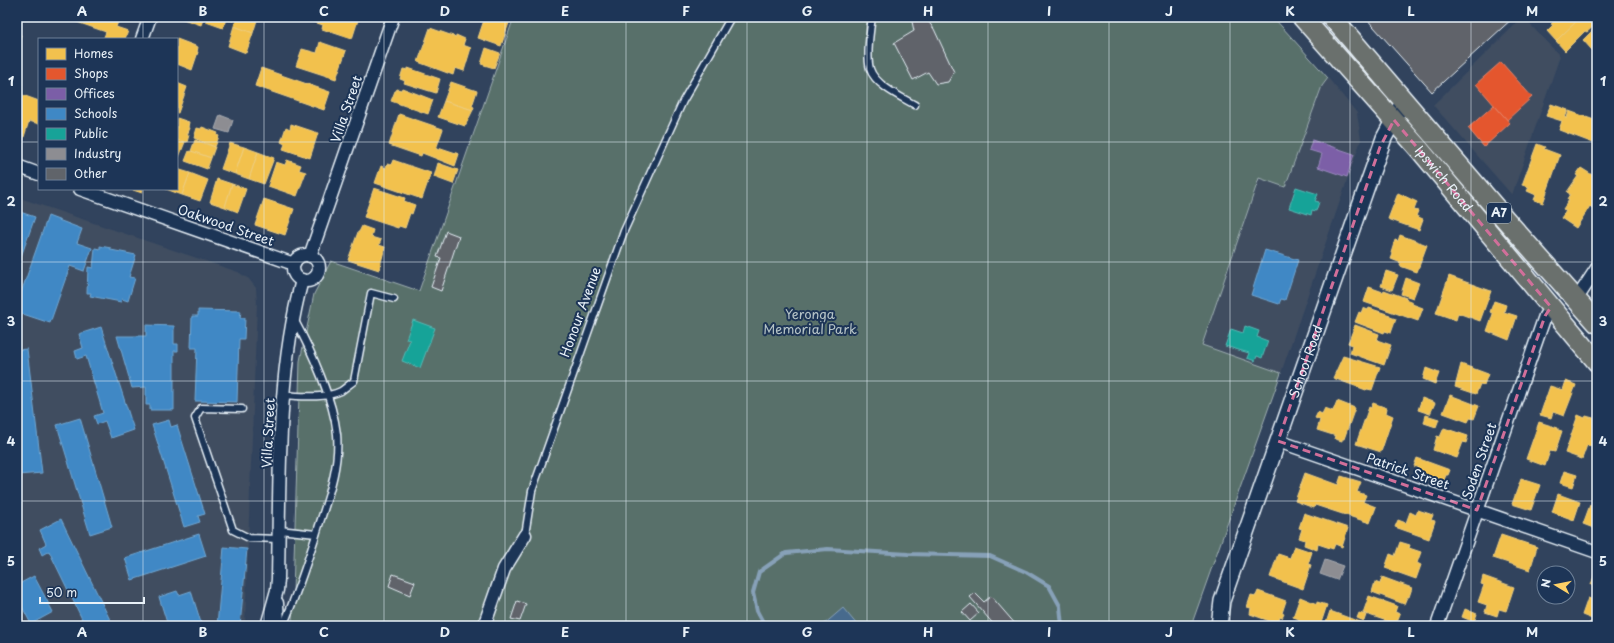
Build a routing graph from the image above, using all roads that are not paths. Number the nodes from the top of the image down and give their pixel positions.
1 (150, 17) edge
2 (393, 17) edge
3 (732, 17) edge
4 (872, 17) edge
5 (1302, 17) edge
6 (1332, 17) edge
7 (142, 38) edge
8 (1404, 100) junction
9 (915, 105) dead end
10 (1394, 120) junction
11 (17, 166) edge
12 (38, 174) edge
13 (86, 190) edge
14 (310, 256) junction
15 (294, 264) junction
16 (1597, 268) edge
17 (302, 280) junction
18 (394, 299) dead end
19 (1576, 300) junction
20 (1551, 307) junction
21 (294, 320) junction
22 (1597, 323) edge
23 (1597, 362) edge
24 (327, 394) junction
25 (283, 395) junction
26 (242, 409) dead end
27 (1278, 441) junction
28 (1477, 510) junction
29 (316, 534) junction
30 (279, 535) junction
31 (525, 535) joint
32 (1597, 552) edge
33 (277, 590) junction
34 (267, 626) edge
35 (278, 626) edge
36 (283, 626) edge
37 (484, 626) edge
38 (1219, 626) edge
39 (1437, 626) edge

1 - 7 street
2 - 14 street, Villa Street
3 - 31 lane, Honour Avenue
4 - 9 lane
5 - 10 highway, Ipswich Road / A7
6 - 8 highway, Ipswich Road / A7
8 - 10 street, School Road
8 - 19 highway, Ipswich Road / A7
10 - 20 highway, Ipswich Road / A7
10 - 27 street, School Road
11 - 12 street
13 - 15 street, Oakwood Street
14 - 15 street
14 - 17 street
15 - 17 street
16 - 19 street
17 - 21 street, Villa Street
18 - 24 lane
19 - 22 highway, Ipswich Road / A7
20 - 23 highway, Ipswich Road / A7
20 - 28 street, Soden Street
21 - 24 lane
21 - 25 street, Villa Street
24 - 25 lane
24 - 29 lane
25 - 30 street, Villa Street
26 - 30 lane
27 - 28 street, Patrick Street
27 - 38 street, School Road
28 - 32 street, Patrick Street
28 - 39 street, Soden Street
29 - 30 lane
29 - 36 lane
30 - 33 street, Villa Street
31 - 37 street, Honour Avenue
33 - 34 street, Villa Street
33 - 35 street, Villa Street

